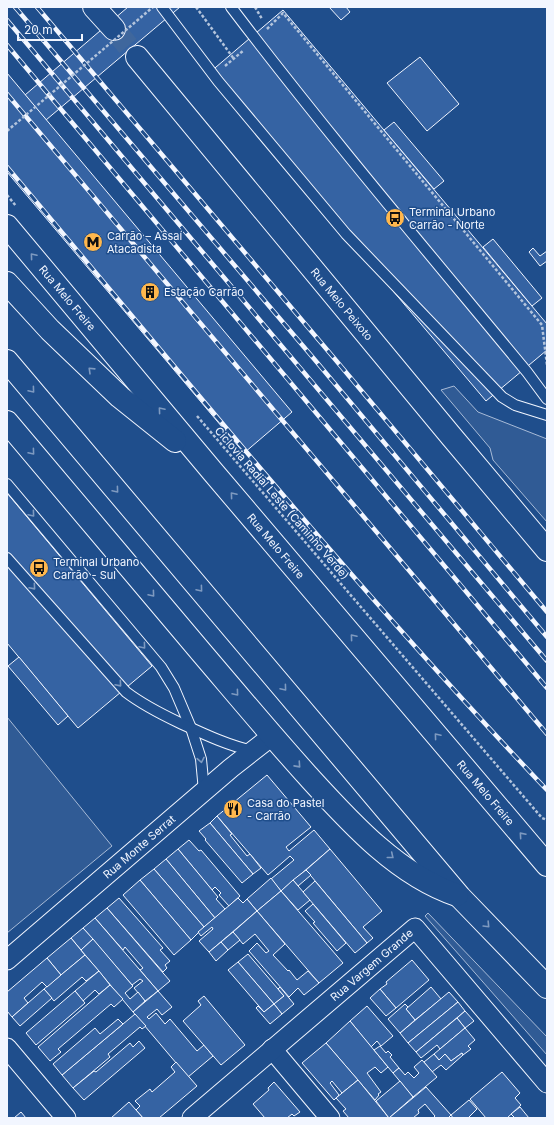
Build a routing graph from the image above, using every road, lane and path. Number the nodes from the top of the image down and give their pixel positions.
1 (94, 7) edge
2 (153, 7) edge
3 (162, 7) edge
4 (196, 7) edge
5 (231, 7) edge
6 (114, 29) tunnel mouth
7 (255, 39) junction
8 (137, 57) tunnel mouth
9 (7, 132) edge
10 (7, 195) edge
11 (17, 207) dead end
12 (7, 226) edge
13 (7, 283) edge
14 (7, 361) edge
15 (547, 365) edge
16 (547, 399) edge
17 (194, 413) dead end
18 (547, 415) edge
19 (7, 422) edge
20 (213, 472) junction
21 (7, 484) edge
22 (547, 550) edge
23 (7, 558) edge
24 (191, 728) junction
25 (272, 736) junction
26 (253, 751) junction
27 (204, 791) junction
28 (547, 820) edge
29 (547, 865) edge
30 (460, 896) junction
31 (7, 960) edge
32 (547, 987) edge
33 (7, 1048) edge
34 (272, 1049) junction
35 (547, 1083) edge
36 (66, 1118) edge
37 (192, 1118) edge
38 (330, 1118) edge

1 - 6 main road
2 - 9 path, bridge
3 - 18 lane
4 - 7 path
5 - 7 lane
7 - 15 path
7 - 16 lane
8 - 22 main road, Rua Melo Peixoto
10 - 11 path
20 -> 12 main road, Rua Melo Freire
20 -> 13 main road
14 -> 30 main road
17 - 28 path, Ciclovia Radial Leste (Caminho Verde)
19 -> 25 main road
29 -> 20 main road, Rua Melo Freire
21 -> 24 lane
23 -> 24 lane
24 - 26 lane
24 -> 27 lane
25 - 26 street, Rua Monte Serrat
25 -> 30 main road
26 - 27 street, Rua Monte Serrat
27 - 31 street, Rua Monte Serrat
30 -> 32 main road
33 - 36 street
34 - 35 street, Rua Vargem Grande
34 - 37 street, Rua Vargem Grande
34 - 38 street

